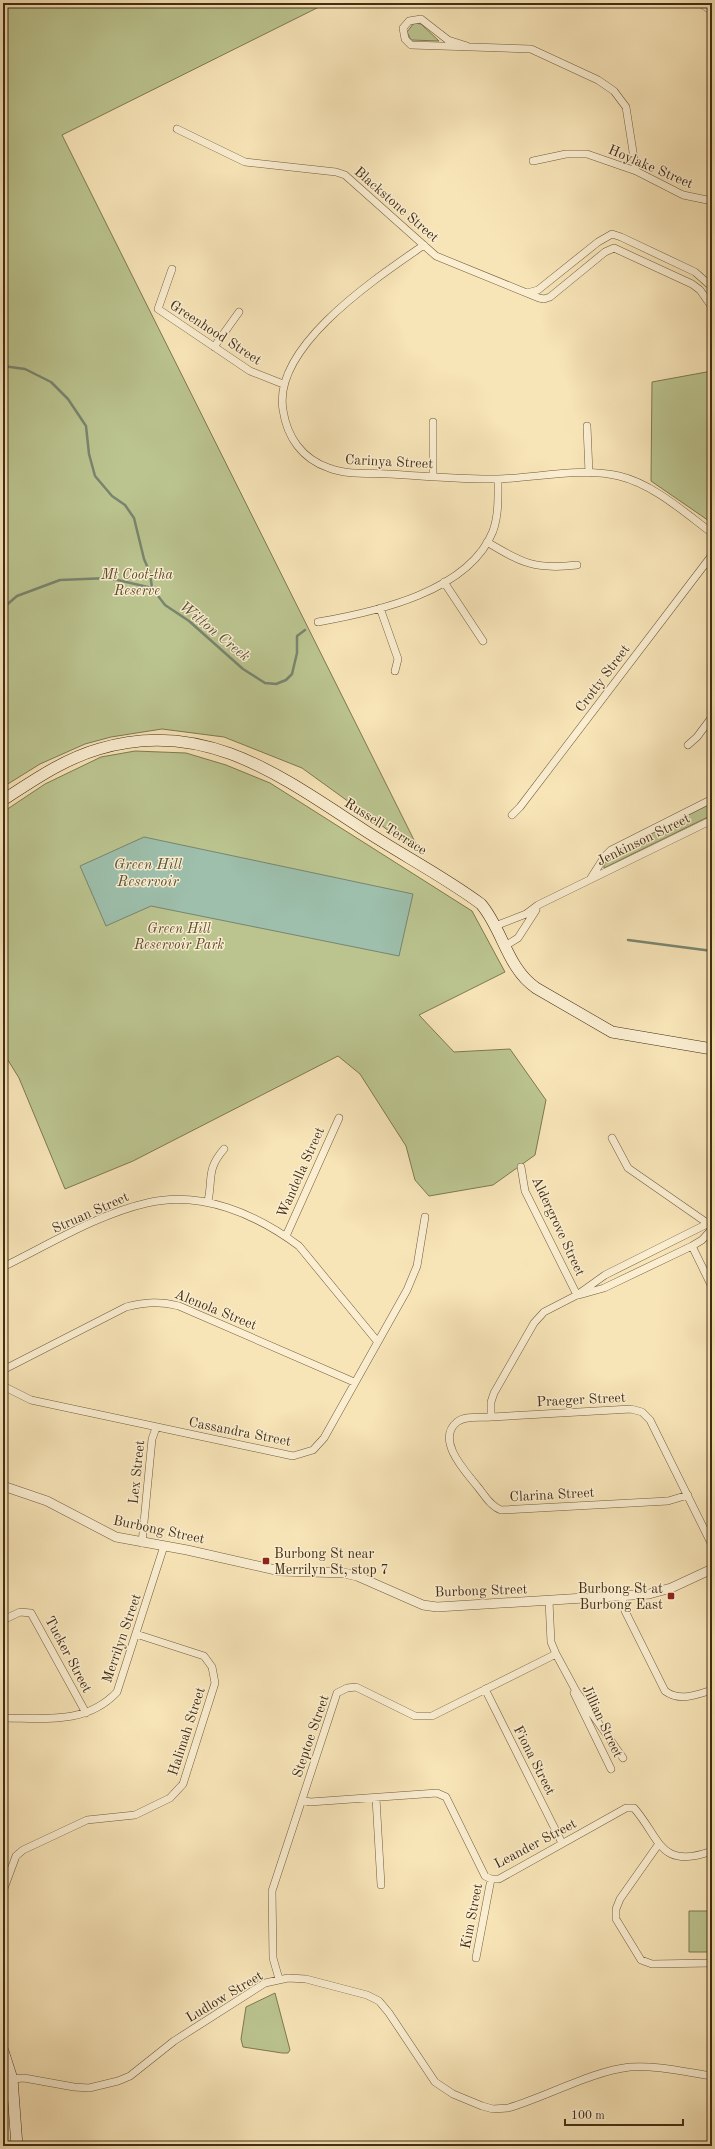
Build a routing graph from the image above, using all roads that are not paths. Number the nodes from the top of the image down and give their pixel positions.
1 (700, 3) edge
2 (712, 11) edge
3 (468, 46) junction
4 (178, 129) dead end
5 (533, 161) dead end
6 (636, 171) junction
7 (712, 201) edge
8 (424, 245) junction
9 (172, 269) dead end
10 (712, 287) edge
11 (527, 293) junction
12 (712, 308) edge
13 (239, 312) dead end
14 (214, 347) junction
15 (284, 384) junction
16 (433, 422) dead end
17 (587, 426) dead end
18 (589, 473) junction
19 (433, 476) junction
20 (498, 479) junction
21 (712, 533) edge
22 (487, 542) junction
23 (712, 554) edge
24 (577, 565) dead end
25 (444, 582) junction
26 (380, 608) junction
27 (318, 622) dead end
28 (483, 641) dead end
29 (395, 671) dead end
30 (712, 717) edge
31 (688, 746) dead end
32 (712, 799) edge
33 (3, 800) edge
34 (512, 815) dead end
35 (712, 820) edge
36 (586, 882) junction
37 (549, 900) junction
38 (496, 926) junction
39 (505, 946) junction
40 (712, 1049) edge
41 (339, 1118) dead end
42 (612, 1138) dead end
43 (224, 1149) dead end
44 (521, 1167) dead end
45 (208, 1202) junction
46 (425, 1217) dead end
47 (710, 1226) edge
48 (286, 1236) junction
49 (692, 1246) junction
50 (3, 1267) edge
51 (712, 1287) edge
52 (577, 1295) junction
53 (377, 1341) junction
54 (3, 1370) edge
55 (354, 1382) junction
56 (3, 1386) edge
57 (491, 1417) junction
58 (156, 1428) junction
59 (3, 1486) edge
60 (688, 1495) junction
61 (142, 1543) junction
62 (712, 1545) edge
63 (164, 1546) junction
64 (712, 1568) edge
65 (622, 1596) junction
66 (549, 1601) junction
67 (3, 1620) edge
68 (136, 1634) junction
69 (556, 1654) junction
70 (571, 1683) junction
71 (485, 1689) junction
72 (712, 1690) edge
73 (86, 1713) junction
74 (3, 1718) edge
75 (623, 1758) dead end
76 (611, 1769) dead end
77 (376, 1798) junction
78 (302, 1800) junction
79 (562, 1843) junction
80 (658, 1844) junction
81 (712, 1851) edge
82 (491, 1879) junction
83 (381, 1885) dead end
84 (3, 1891) edge
85 (476, 1958) dead end
86 (712, 1963) edge
87 (279, 1979) junction
88 (3, 2051) edge
89 (712, 2076) edge
90 (12, 2079) junction
91 (17, 2146) edge

1 - 2 street
3 - 3 street
3 - 6 street
4 - 8 street, Blackstone Street
5 - 6 street, Hoylake Street
6 - 7 street, Hoylake Street
8 - 11 street, Blackstone Street
8 - 15 street, Carinya Street
9 - 14 street, Greenhood Street
10 - 11 street
11 - 12 street, Blackstone Street
13 - 14 street
14 - 15 street, Greenhood Street
15 - 19 street, Carinya Street
16 - 19 street
17 - 18 street
18 - 20 street, Carinya Street
18 - 21 street, Carinya Street
19 - 20 street, Carinya Street
20 - 22 street
22 - 24 street
22 - 25 street
23 - 34 street, Crotty Street
25 - 26 street
25 - 28 street
26 - 27 street
26 - 29 street
30 - 31 street
32 - 36 street, Jenkinson Street
33 - 38 main road, Russell Terrace
35 - 36 street, Jenkinson Street
36 - 37 street, Jenkinson Street
37 - 38 street, Jenkinson Street
37 - 39 street, Jenkinson Street
38 - 39 main road, Russell Terrace
39 - 40 main road, Russell Terrace
41 - 48 street, Wandella Street
42 - 47 street
43 - 45 street
44 - 52 street, Aldergrove Street
45 - 48 street, Struan Street
45 - 50 street, Struan Street
46 - 53 street, Cassandra Street
47 - 49 street
47 - 52 street
48 - 53 street, Struan Street
49 - 51 street
49 - 52 street
52 - 57 street
53 - 55 street, Cassandra Street
54 - 55 street, Alenola Street
55 - 58 street, Cassandra Street
56 - 58 street, Cassandra Street
57 - 60 street, Praeger Street
57 - 60 street, Clarina Street
58 - 61 street, Lex Street
59 - 61 street, Burbong Street
60 - 62 street, Praeger Street
61 - 63 street, Burbong Street
63 - 66 street, Burbong Street
63 - 68 street, Merrilyn Street
64 - 65 street, Burbong Street
65 - 66 street, Burbong Street
65 - 72 street
66 - 69 street
67 - 73 street, Tucker Street
68 - 73 street, Merrilyn Street
68 - 84 street, Halimah Street
69 - 70 street, Jillian Street
69 - 71 street, Steptoe Street
70 - 75 street, Jillian Street
70 - 76 street, Jillian Street
71 - 78 street, Steptoe Street
71 - 79 street, Fiona Street
73 - 74 street, Merrilyn Street
77 - 78 street, Leander Street
77 - 82 street, Leander Street
77 - 83 street
78 - 87 street, Steptoe Street
79 - 80 street, Leander Street
79 - 82 street, Leander Street
80 - 81 street
80 - 86 street
82 - 85 street, Kim Street
87 - 89 street, Ludlow Street
87 - 90 street, Ludlow Street
88 - 90 main road
90 - 91 main road

